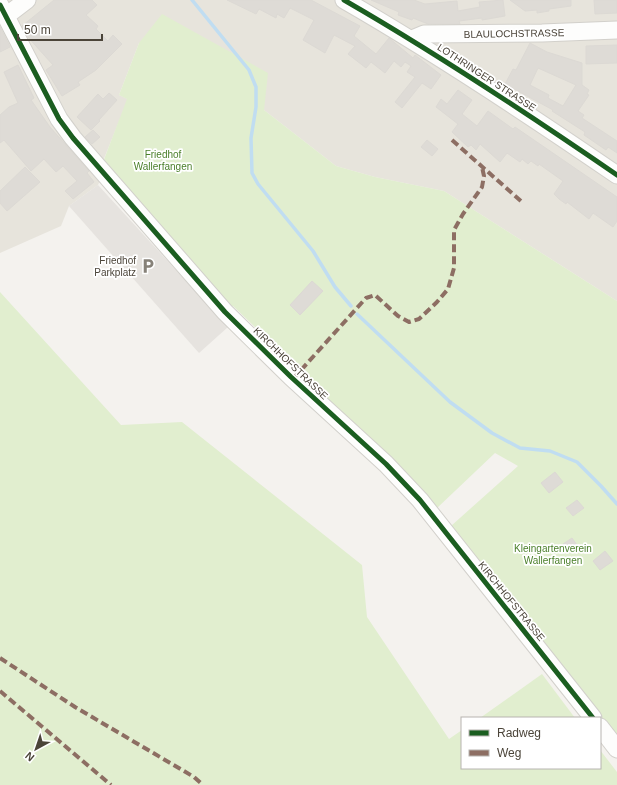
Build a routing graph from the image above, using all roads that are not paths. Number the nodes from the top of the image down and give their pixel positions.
1 (27, 0) edge
2 (344, 0) edge
3 (369, 7) edge
4 (3, 10) edge
5 (617, 30) edge
6 (412, 40) junction
7 (617, 175) edge
8 (592, 717) edge
9 (601, 728) edge
10 (617, 749) edge

1 - 4 street
2 - 3 street, LOTHRINGER STRASSE
3 - 6 street, LOTHRINGER STRASSE
4 - 8 street, KIRCHHOFSTRASSE
5 - 6 street, BLAULOCHSTRASSE
6 - 7 street, LOTHRINGER STRASSE
9 - 10 street

